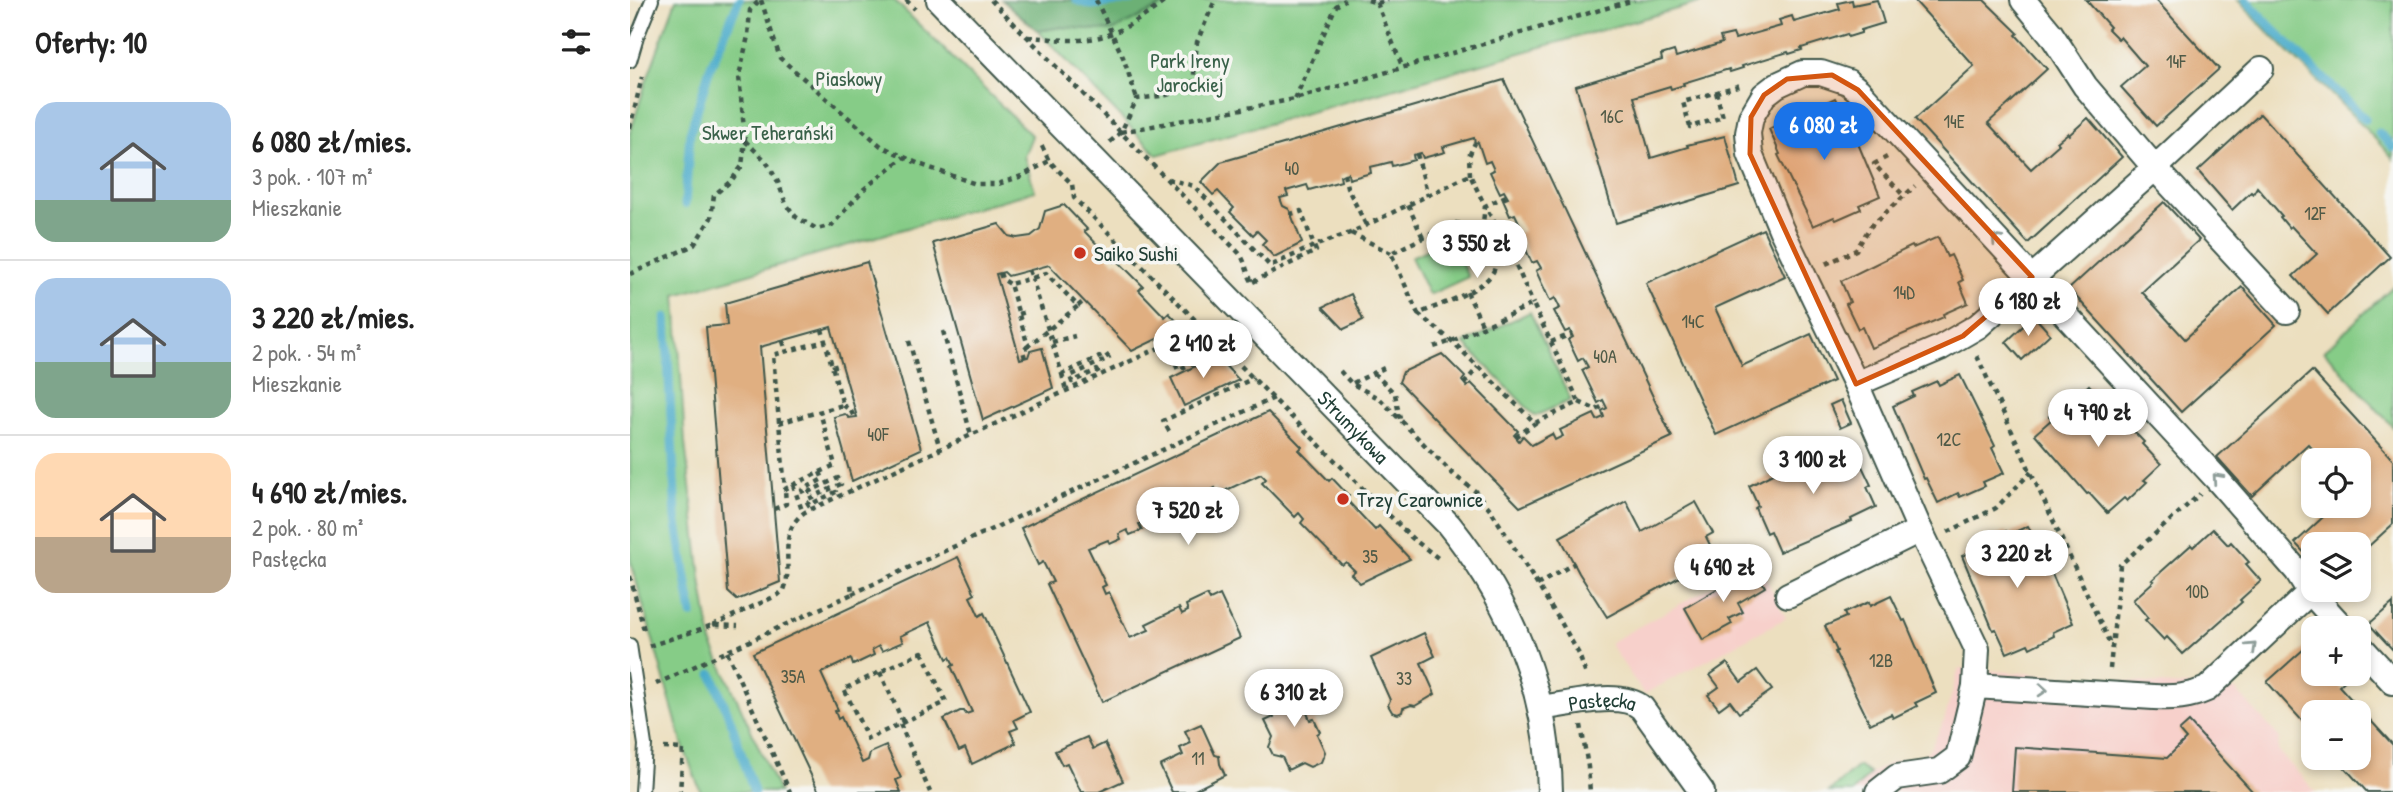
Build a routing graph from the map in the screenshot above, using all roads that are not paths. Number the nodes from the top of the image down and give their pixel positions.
1 (652, 0) edge
2 (939, 0) edge
3 (2023, 0) edge
4 (630, 61) edge
5 (2261, 69) dead end
6 (2155, 168) junction
7 (2032, 277) junction
8 (2287, 312) dead end
9 (1856, 384) junction
10 (1924, 537) junction
11 (2301, 577) edge
12 (1788, 595) dead end
13 (2301, 600) edge
14 (2319, 602) edge
15 (2332, 616) edge
16 (630, 645) edge
17 (2371, 658) edge
18 (2393, 682) edge
19 (1975, 686) junction
20 (1542, 708) junction
21 (642, 792) edge
22 (1550, 792) edge
23 (1702, 792) edge
24 (1878, 792) edge

1 - 4 lane
2 - 20 street, Strumykowa
3 - 6 street
5 - 6 street
6 - 7 street
6 - 8 street
7 - 9 street
7 -> 9 street
11 -> 7 street
9 - 10 street
10 - 12 street
10 - 19 street
19 -> 13 street
14 - 15 street
16 - 21 lane
17 - 18 street
19 - 24 street
20 - 22 street, Strumykowa
20 - 23 street, Pasłęcka

